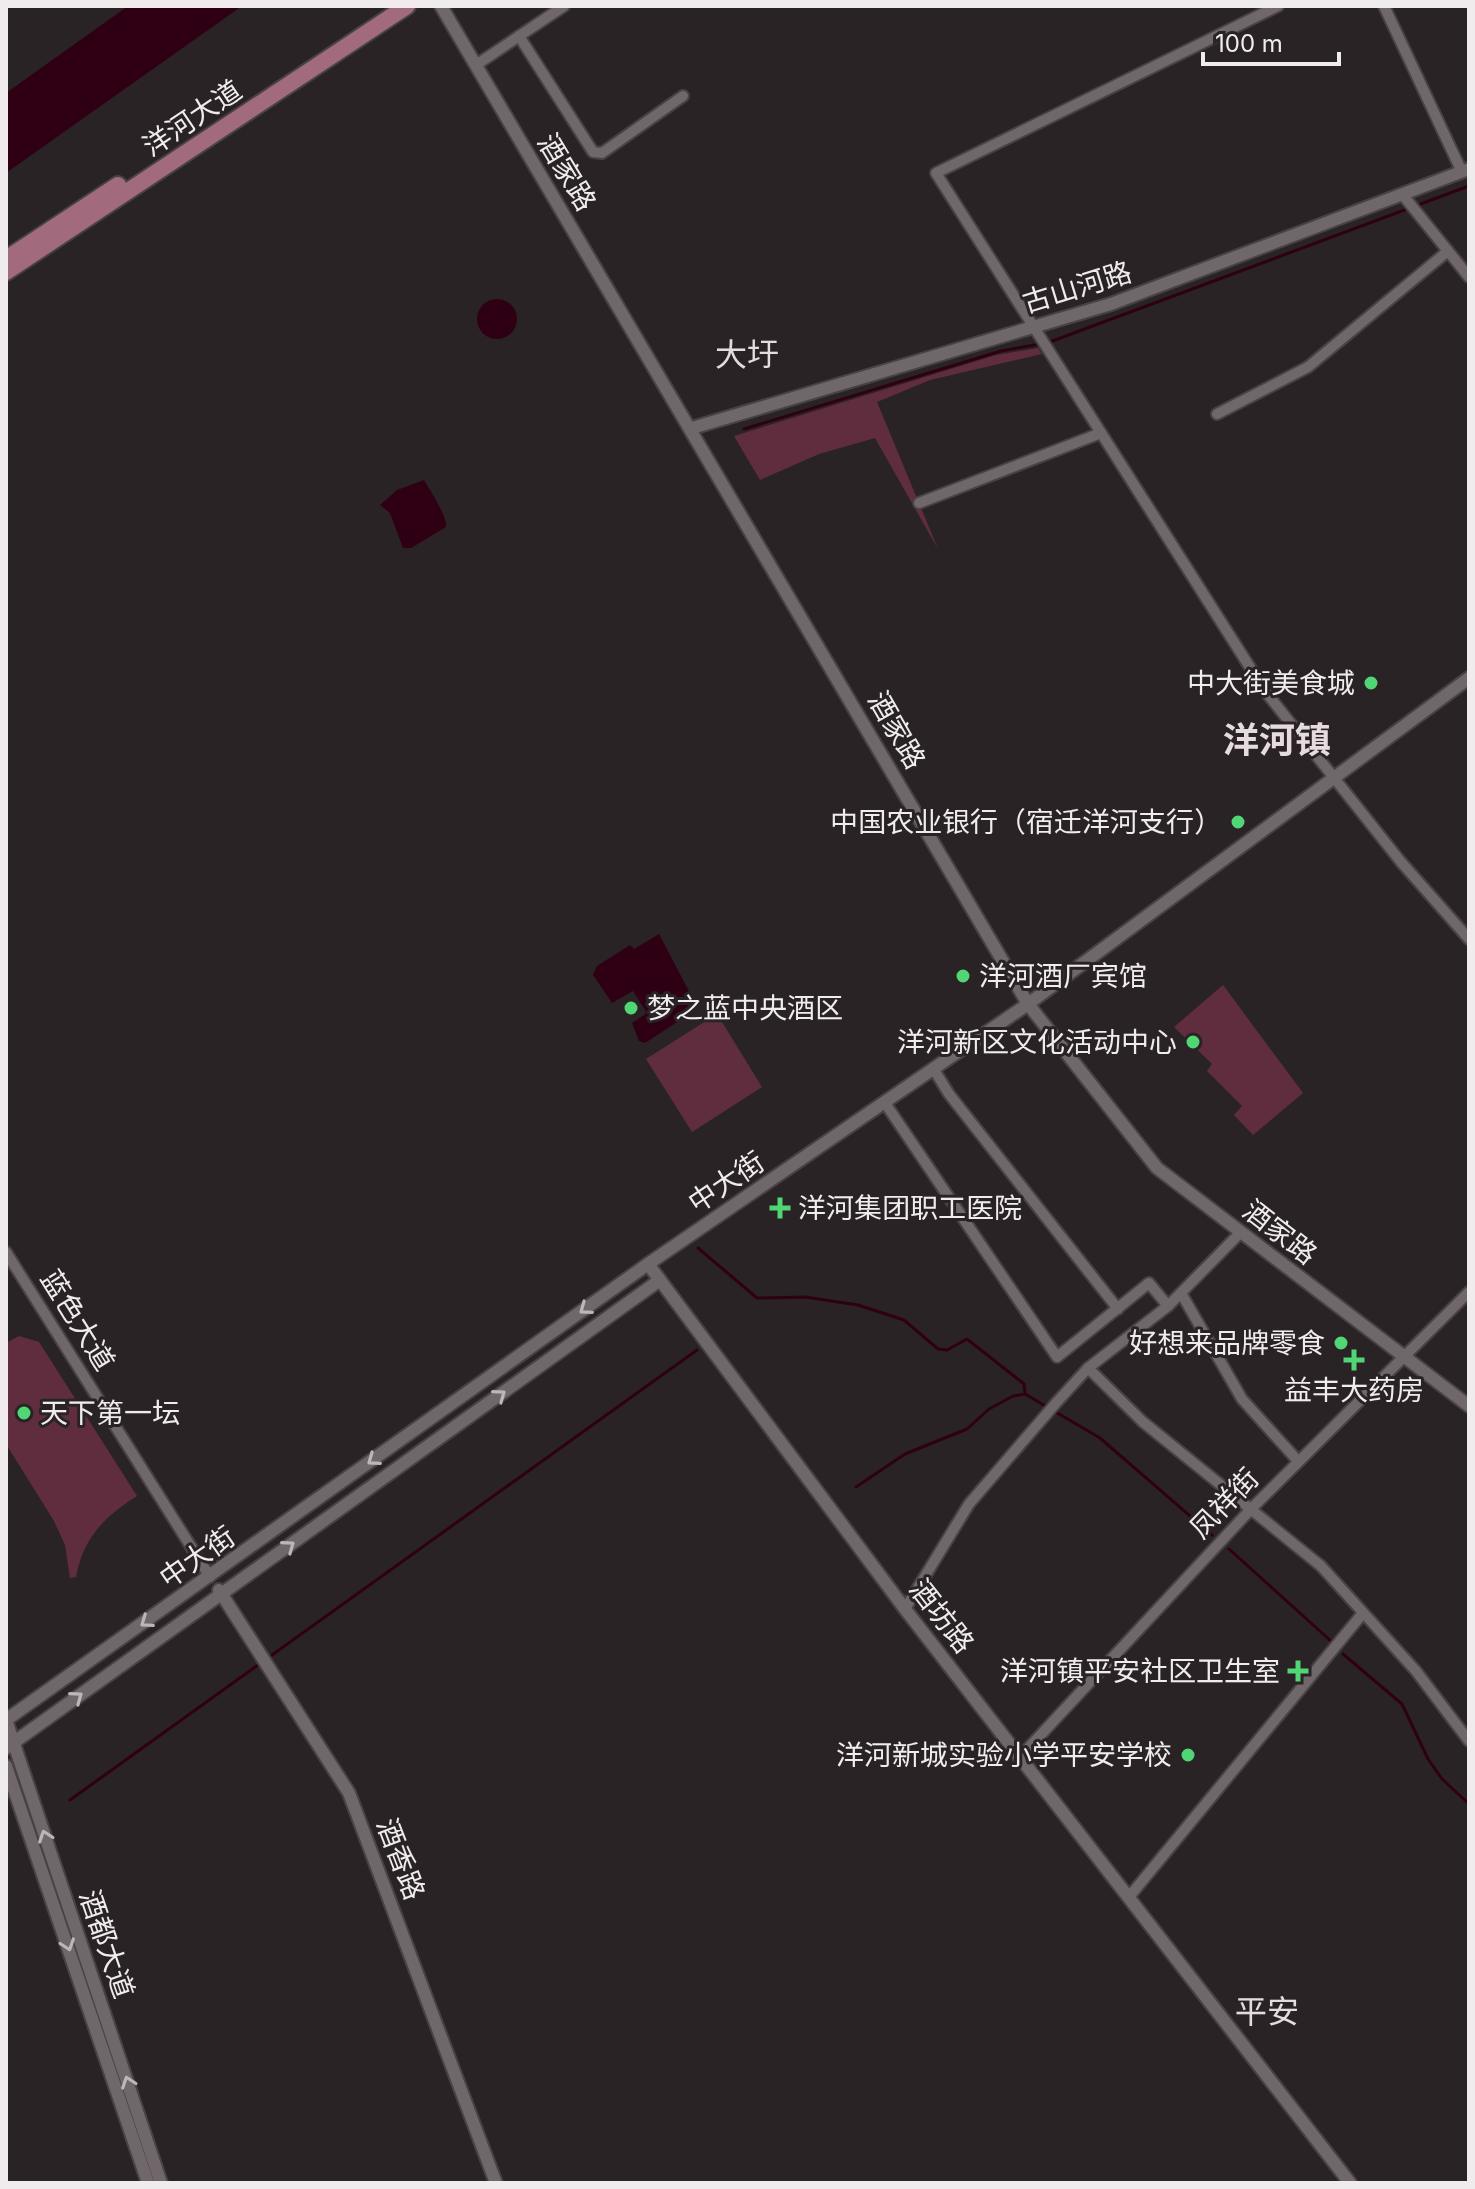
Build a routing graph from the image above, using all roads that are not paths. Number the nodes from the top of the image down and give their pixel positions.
1 (390, 6) edge
2 (407, 6) edge
3 (441, 6) edge
4 (564, 6) edge
5 (1278, 6) edge
6 (1384, 6) edge
7 (519, 36) junction
8 (476, 65) junction
9 (683, 96) dead end
10 (1465, 170) edge
11 (1409, 203) junction
12 (1448, 251) junction
13 (6, 259) edge
14 (6, 272) edge
15 (1469, 277) edge
16 (1033, 331) junction
17 (1217, 414) dead end
18 (692, 428) junction
19 (1101, 433) junction
20 (919, 503) dead end
21 (1469, 678) edge
22 (1333, 778) junction
23 (1469, 939) edge
24 (1028, 1004) junction
25 (933, 1068) junction
26 (885, 1103) junction
27 (1241, 1232) junction
28 (6, 1252) edge
29 (648, 1264) junction
30 (660, 1280) junction
31 (1469, 1292) edge
32 (1181, 1293) junction
33 (1168, 1306) junction
34 (1118, 1309) junction
35 (1402, 1358) junction
36 (1088, 1368) junction
37 (1469, 1406) edge
38 (1298, 1461) junction
39 (1251, 1509) junction
40 (210, 1577) junction
41 (221, 1594) junction
42 (905, 1609) junction
43 (1363, 1613) junction
44 (6, 1720) edge
45 (1469, 1741) edge
46 (10, 1745) edge
47 (1021, 1756) junction
48 (6, 1766) edge
49 (1129, 1897) junction
50 (148, 2183) edge
51 (161, 2183) edge
52 (496, 2183) edge
53 (1350, 2183) edge

1 - 13 main road, 洋河大道
2 - 14 main road, 洋河大道
3 - 8 street, 酒家路
4 - 7 street
5 - 16 street
6 - 10 street
7 - 8 street
7 - 9 street
8 - 18 street, 酒家路
10 - 11 street, 古山河路
11 - 12 street
11 - 16 street, 古山河路
12 - 15 street
12 - 17 street
16 - 18 street, 古山河路
16 - 19 street
18 - 24 street, 酒家路
19 - 20 street
19 - 22 street
21 - 22 street, 中大街
22 - 23 street
22 - 24 street, 中大街
24 - 25 street, 中大街
24 - 27 street, 酒家路
25 - 26 street, 中大街
25 - 34 street
26 - 29 street, 中大街
26 - 34 street
27 - 32 street
27 - 35 street, 酒家路
28 - 40 street, 蓝色大道
29 - 30 street, 酒坊路
29 -> 40 street, 中大街
41 -> 30 street, 中大街
30 - 42 street, 酒坊路
31 - 35 street, 凤祥街
32 - 33 street
32 - 38 street
33 - 34 street
33 - 36 street
35 - 37 street, 酒家路
35 - 38 street, 凤祥街
36 - 39 street
36 - 42 street
38 - 39 street, 凤祥街
39 - 43 street
39 - 47 street, 凤祥街
40 - 41 street, 酒香路
40 -> 44 street, 中大街
46 -> 41 street, 中大街
41 - 52 street, 酒香路
42 - 47 street, 酒坊路
43 - 45 street
43 - 49 street
44 - 46 street, 酒都大道
51 -> 46 street, 酒都大道
47 - 49 street, 酒坊路
48 -> 50 street, 酒都大道
49 - 53 street, 酒坊路

